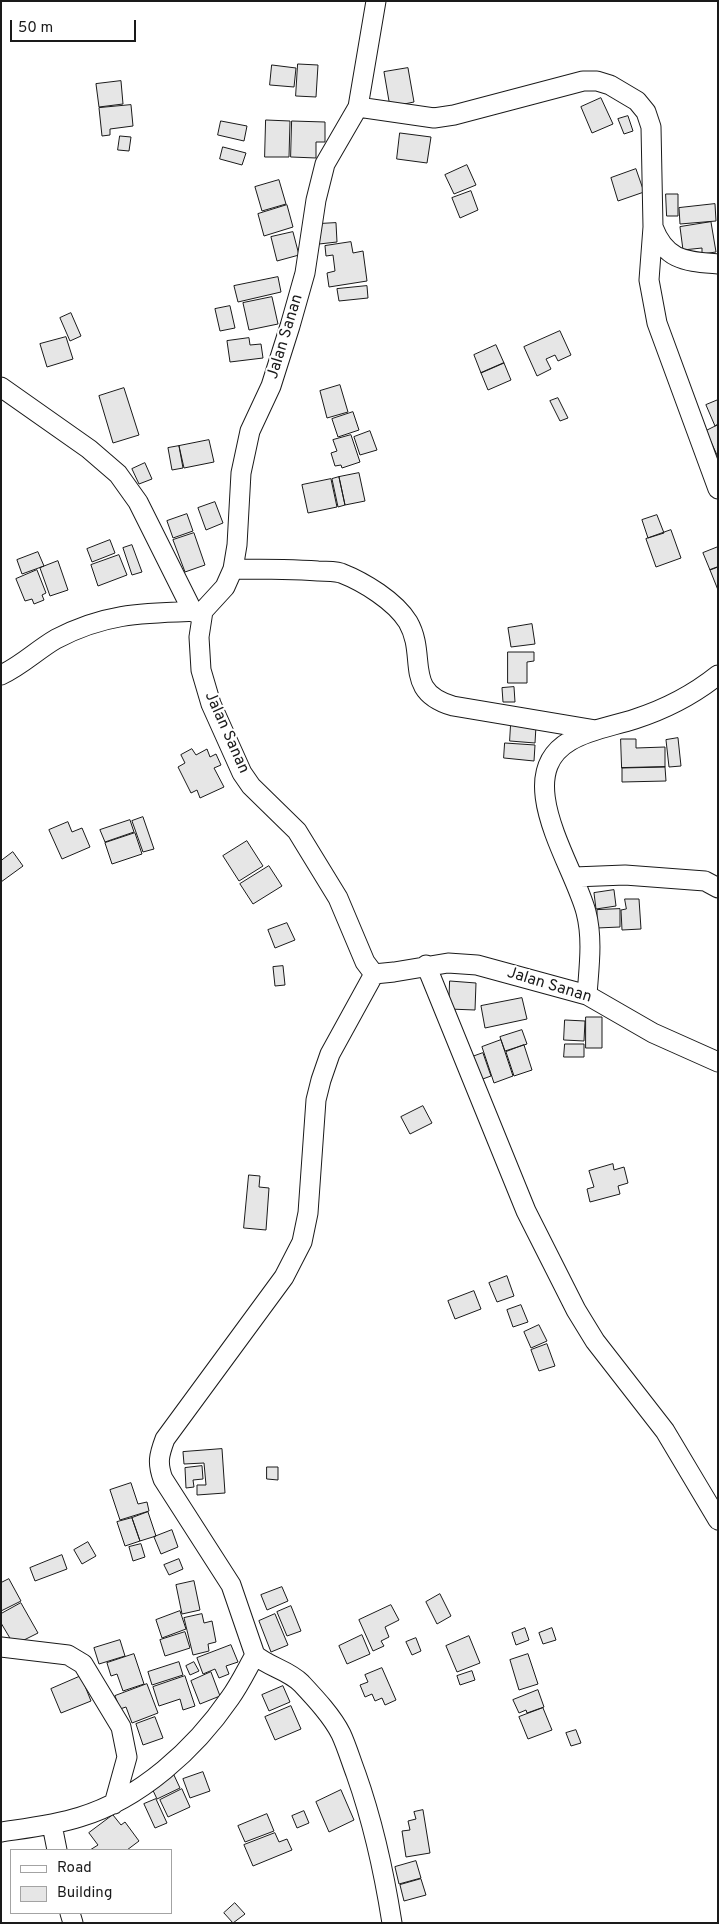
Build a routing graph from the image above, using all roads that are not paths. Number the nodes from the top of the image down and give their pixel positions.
1 (376, 1) edge
2 (358, 107) junction
3 (653, 228) junction
4 (718, 264) edge
5 (1, 386) edge
6 (718, 489) edge
7 (233, 569) junction
8 (198, 612) junction
9 (1, 675) edge
10 (718, 675) edge
11 (596, 730) junction
12 (574, 877) junction
13 (718, 888) edge
14 (426, 966) junction
15 (374, 974) junction
16 (587, 995) junction
17 (718, 1062) edge
18 (718, 1520) edge
19 (1, 1647) edge
20 (256, 1655) junction
21 (114, 1804) junction
22 (52, 1825) junction
23 (1, 1832) edge
24 (57, 1849) edge
25 (392, 1923) edge

1 - 2 street, Jalan Sanan
2 - 3 street
2 - 7 street, Jalan Sanan
3 - 4 street
3 - 6 street
5 - 8 street
7 - 8 street, Jalan Sanan
7 - 11 street
8 - 9 street
8 - 15 street, Jalan Sanan
10 - 11 street
11 - 12 street
12 - 13 street
12 - 16 street
14 - 15 street, Jalan Sanan
14 - 16 street, Jalan Sanan
14 - 18 street
15 - 20 street
16 - 17 street, Jalan Sanan
19 - 21 street
20 - 21 street
20 - 25 street
21 - 22 street
22 - 23 street
22 - 24 street

